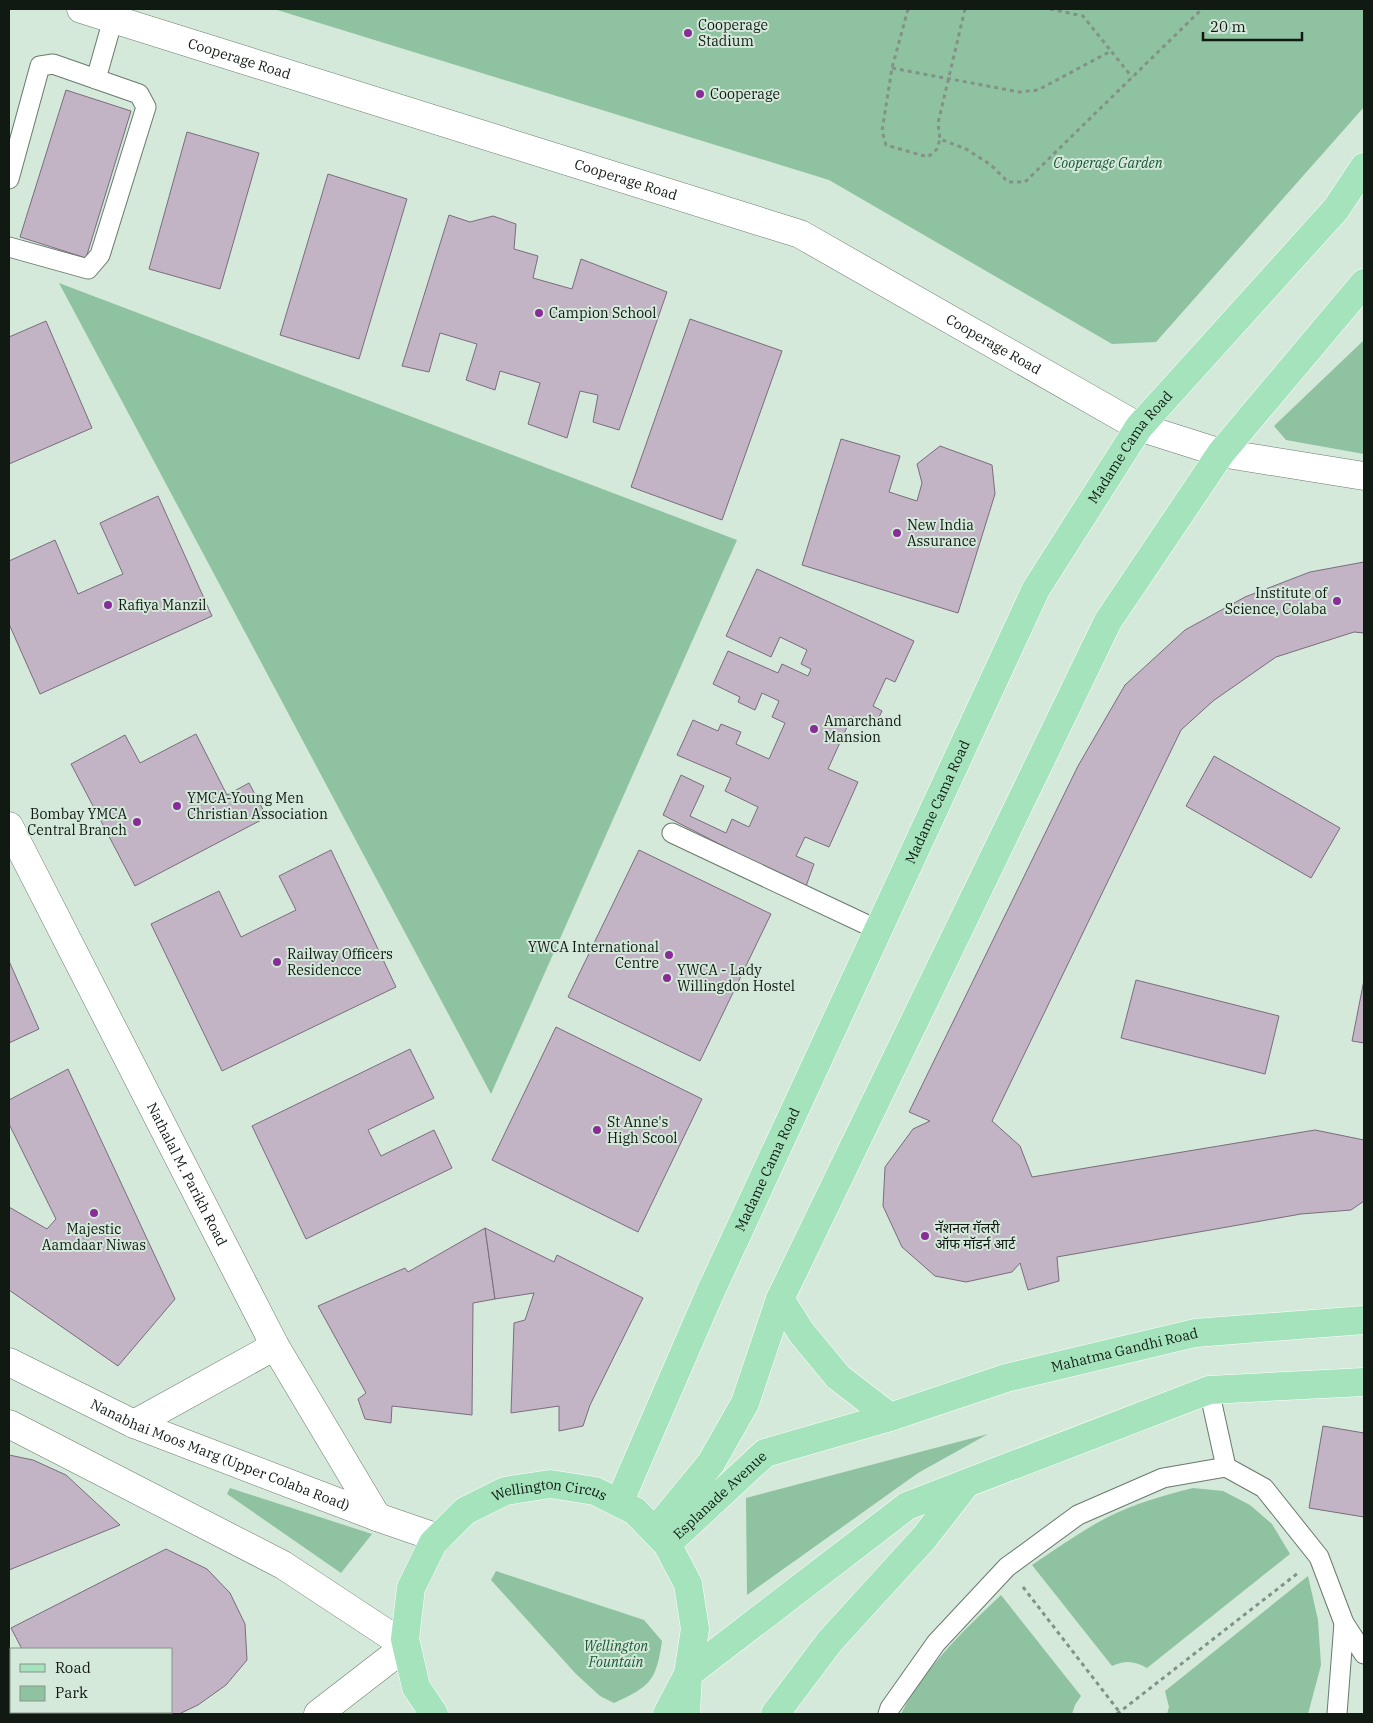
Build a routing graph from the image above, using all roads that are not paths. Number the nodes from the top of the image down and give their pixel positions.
1 (80, 9) edge
2 (113, 19) junction
3 (96, 79) junction
4 (1364, 167) edge
5 (9, 179) edge
6 (9, 247) edge
7 (1364, 283) edge
8 (1139, 427) junction
9 (1222, 453) junction
10 (1364, 476) edge
11 (9, 826) edge
12 (672, 833) dead end
13 (878, 930) junction
14 (780, 1299) junction
15 (1364, 1320) edge
16 (275, 1346) junction
17 (9, 1362) edge
18 (1364, 1382) edge
19 (1209, 1390) junction
20 (890, 1417) junction
21 (9, 1424) edge
22 (134, 1424) junction
23 (1226, 1467) junction
24 (966, 1484) junction
25 (619, 1503) junction
26 (377, 1517) junction
27 (661, 1537) junction
28 (438, 1538) junction
29 (1344, 1623) junction
30 (406, 1646) junction
31 (1364, 1654) edge
32 (688, 1674) junction
33 (318, 1714) edge
34 (434, 1714) edge
35 (667, 1714) edge
36 (686, 1714) edge
37 (775, 1714) edge
38 (888, 1714) edge
39 (1336, 1714) edge

1 - 2 street, Cooperage Road
2 - 3 lane
2 - 8 street, Cooperage Road
3 - 5 lane
3 - 6 lane
4 - 8 main road, Madame Cama Road
7 - 9 main road
8 - 9 street, Cooperage Road
8 - 13 main road, Madame Cama Road
9 - 10 street, Cooperage Road
9 - 14 main road
11 - 16 street, Nathalal M. Parikh Road
12 - 13 lane
13 - 25 main road, Madame Cama Road
14 - 20 main road
14 - 27 main road
15 - 20 main road, Mahatma Gandhi Road
16 - 22 street
16 - 26 street, Nathalal M. Parikh Road
17 - 22 street, Nanabhai Moos Marg (Upper Colaba Road)
18 - 19 main road
19 - 23 lane
19 - 24 main road
20 - 27 main road, Esplanade Avenue
21 - 30 street
22 - 26 street, Nanabhai Moos Marg (Upper Colaba Road)
23 - 29 lane
23 - 38 lane
24 - 32 main road
24 - 37 main road
25 - 27 main road, Wellington Circus
25 - 28 main road, Wellington Circus
26 - 28 street, Nanabhai Moos Marg (Upper Colaba Road)
27 - 32 main road, Wellington Circus
28 - 30 main road, Wellington Circus
29 - 31 lane
29 - 39 lane
30 - 33 street
30 - 34 main road, Wellington Circus
32 - 35 main road, Wellington Circus
32 - 36 main road

